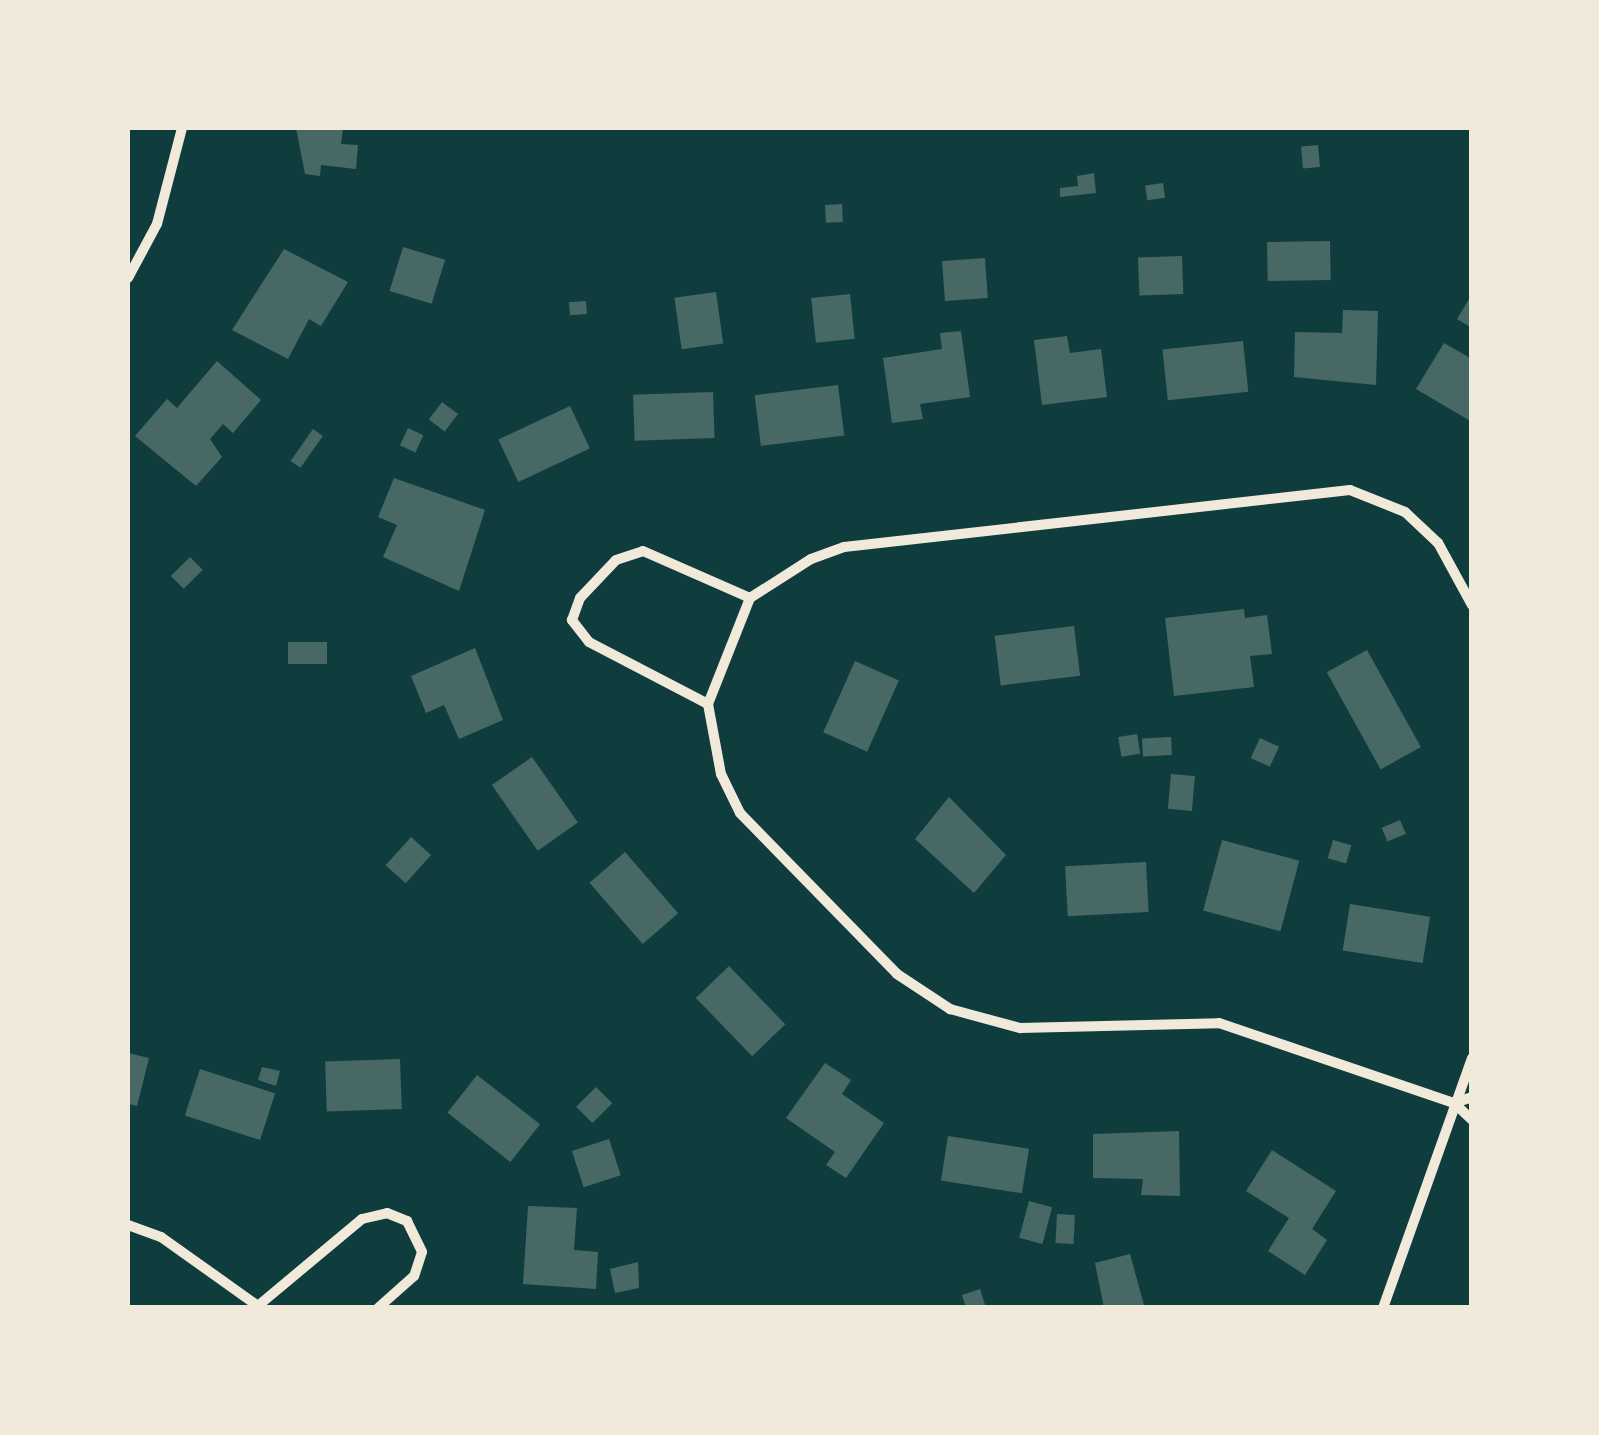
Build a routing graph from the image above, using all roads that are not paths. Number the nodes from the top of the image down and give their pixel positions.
1 (182, 128) edge
2 (128, 278) edge
3 (750, 598) junction
4 (1472, 605) edge
5 (708, 704) junction
6 (1472, 1058) edge
7 (1472, 1097) edge
8 (1454, 1103) junction
9 (1472, 1120) edge
10 (128, 1225) edge
11 (260, 1306) edge
12 (378, 1308) edge
13 (1383, 1308) edge

1 - 2 street
3 - 4 street
3 - 5 street
3 - 5 street
5 - 8 street
6 - 8 street
7 - 8 street
8 - 9 street
8 - 13 street
10 - 11 street
11 - 12 street

